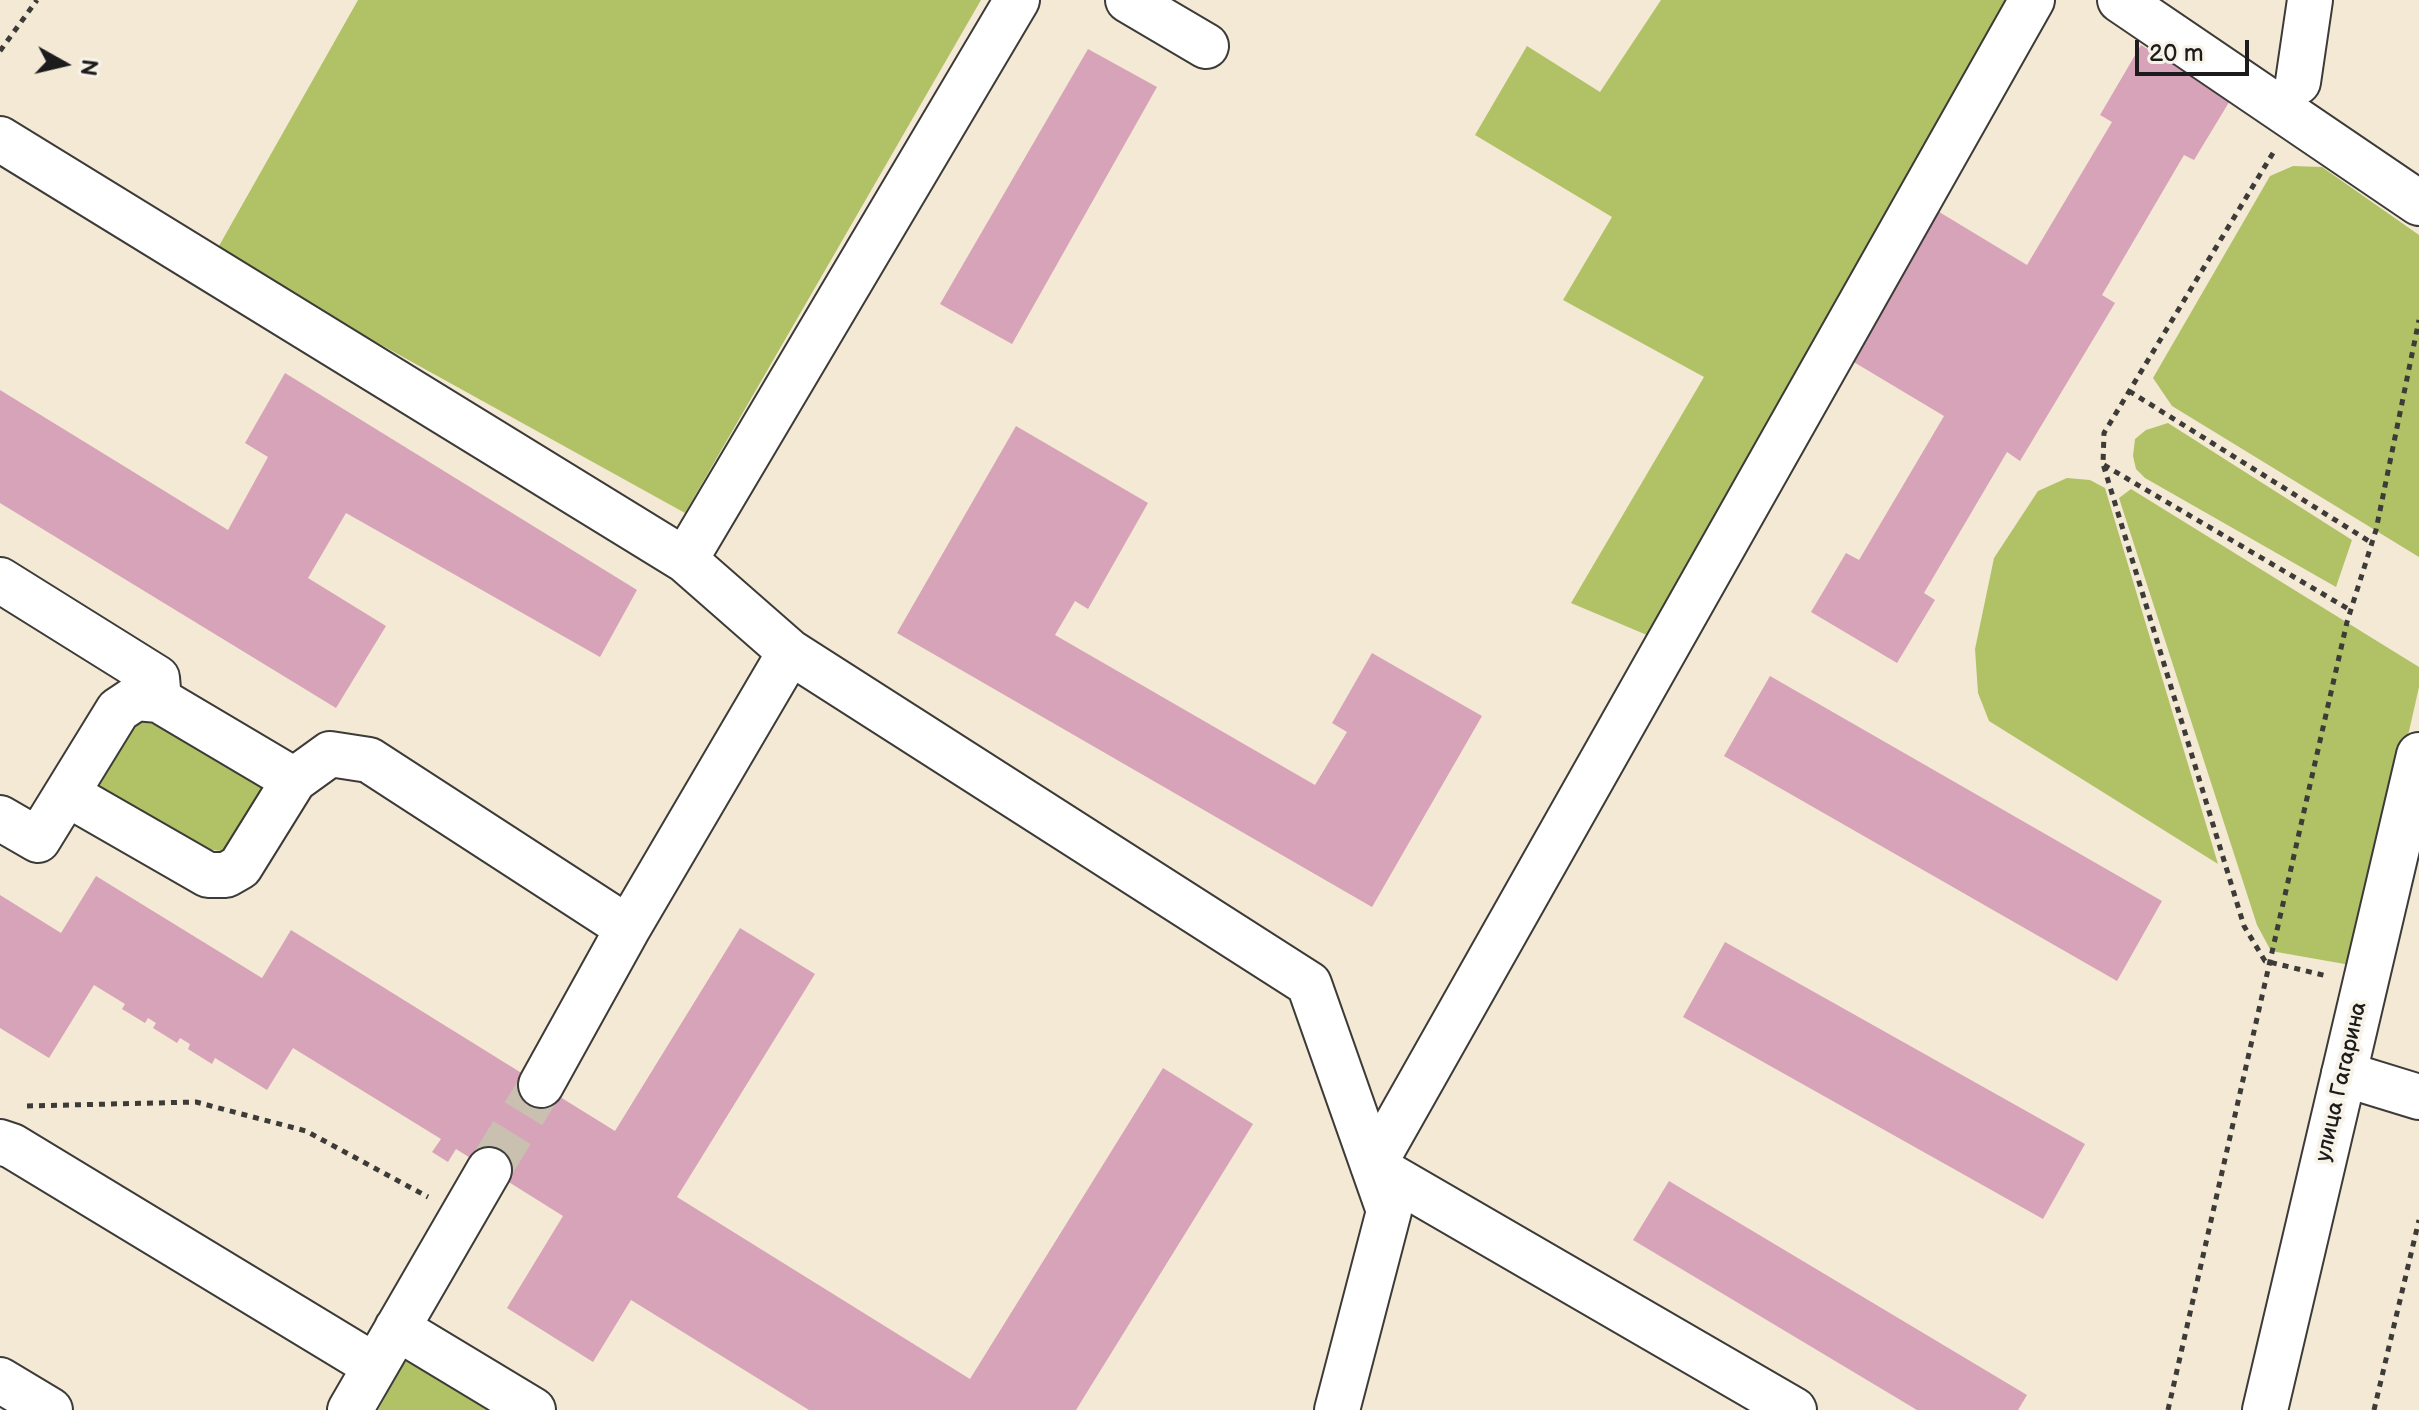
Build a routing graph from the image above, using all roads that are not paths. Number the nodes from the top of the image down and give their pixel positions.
1 (1017, 0) edge
2 (1128, 0) edge
3 (2032, 0) edge
4 (2120, 0) edge
5 (2310, 0) edge
6 (1206, 46) dead end
7 (2296, 100) junction
8 (0, 139) edge
9 (2419, 203) edge
10 (685, 560) junction
11 (0, 580) edge
12 (790, 652) junction
13 (159, 700) junction
14 (2419, 755) edge
15 (294, 780) junction
16 (67, 794) junction
17 (0, 818) edge
18 (628, 928) junction
19 (2344, 1074) junction
20 (541, 1085) tunnel mouth
21 (2419, 1097) edge
22 (7, 1127) edge
23 (1373, 1166) junction
24 (489, 1170) tunnel mouth
25 (397, 1328) junction
26 (375, 1366) junction
27 (0, 1380) edge
28 (50, 1410) edge
29 (350, 1410) edge
30 (533, 1410) edge
31 (1337, 1410) edge
32 (1794, 1410) edge
33 (2265, 1410) edge

1 - 10 main road
2 - 6 main road
3 - 23 main road
4 - 7 main road
5 - 7 main road
7 - 9 main road
8 - 10 main road
10 - 12 main road
11 - 13 main road
12 - 18 main road
12 - 23 main road
13 - 15 main road
13 - 16 main road
14 - 19 main road, улица Гагарина
15 - 16 main road
15 - 18 main road
16 - 17 main road
18 - 20 main road
19 - 21 main road
19 - 33 main road, улица Гагарина
22 - 26 main road
23 - 31 main road
23 - 32 main road
24 - 25 main road
25 - 26 main road
25 - 30 main road
26 - 29 main road
27 - 28 main road

